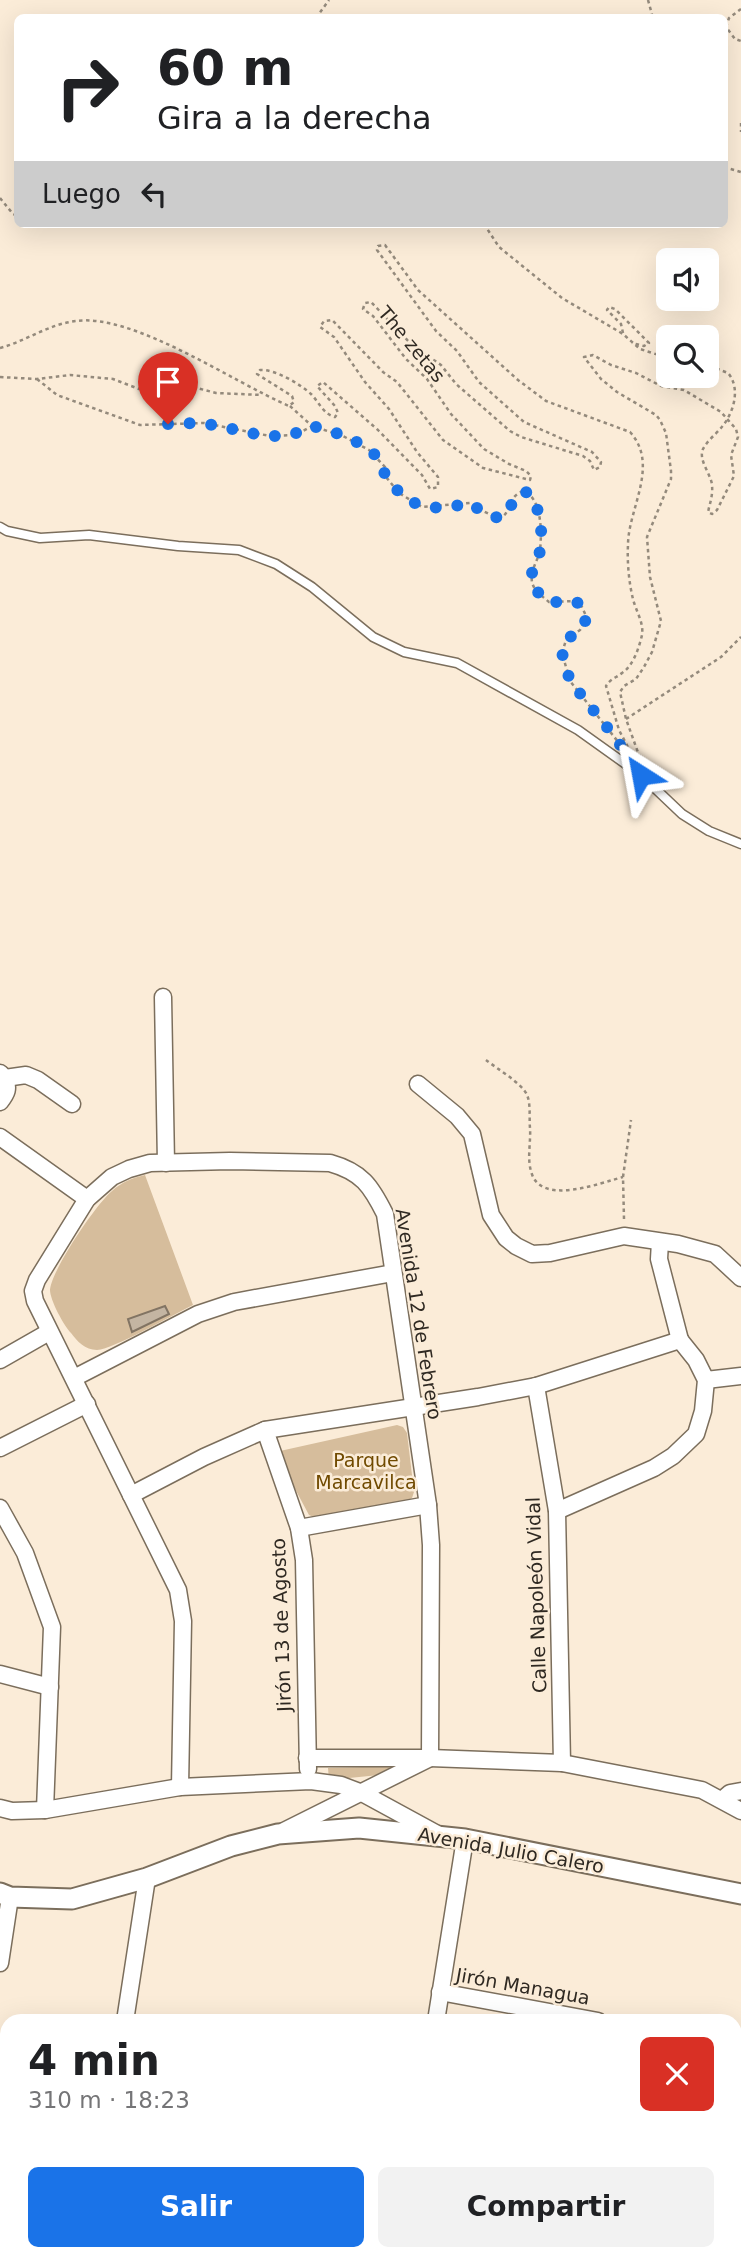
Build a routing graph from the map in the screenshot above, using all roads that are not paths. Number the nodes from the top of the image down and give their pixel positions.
1 (0, 527) edge
2 (741, 844) edge
3 (163, 997) dead end
4 (3, 1075) edge
5 (418, 1084) dead end
6 (0, 1102) edge
7 (72, 1104) dead end
8 (0, 1137) edge
9 (166, 1163) junction
10 (87, 1199) junction
11 (660, 1242) junction
12 (393, 1273) junction
13 (741, 1278) edge
14 (49, 1332) junction
15 (680, 1340) junction
16 (1, 1359) edge
17 (741, 1376) edge
18 (74, 1378) junction
19 (706, 1380) junction
20 (536, 1386) junction
21 (87, 1404) junction
22 (412, 1406) junction
23 (265, 1430) junction
24 (0, 1448) edge
25 (131, 1495) junction
26 (428, 1504) junction
27 (0, 1508) edge
28 (557, 1511) junction
29 (299, 1528) junction
30 (0, 1674) edge
31 (50, 1686) junction
32 (307, 1758) junction
33 (430, 1758) junction
34 (562, 1763) junction
35 (311, 1782) junction
36 (180, 1787) junction
37 (741, 1791) edge
38 (362, 1793) junction
39 (723, 1799) junction
40 (0, 1808) edge
41 (44, 1810) junction
42 (741, 1811) edge
43 (278, 1833) junction
44 (442, 1836) junction
45 (465, 1839) junction
46 (147, 1878) junction
47 (741, 1894) edge
48 (5, 1895) edge
49 (0, 1963) edge
50 (440, 1992) junction
51 (126, 2014) edge
52 (437, 2014) edge
53 (560, 2014) edge

1 - 2 lane
3 - 9 street
4 - 6 street
4 - 7 street
5 - 11 street
8 - 10 street
9 - 10 street, Avenida 12 de Febrero
9 - 12 street, Avenida 12 de Febrero
10 - 14 street, Avenida 12 de Febrero
11 - 13 street
11 - 15 street
12 - 18 street
12 - 22 street, Avenida 12 de Febrero
14 - 16 street
14 - 18 street, Avenida 12 de Febrero
15 - 19 street
15 - 20 street
17 - 19 street
18 - 21 street, Avenida 12 de Febrero
19 - 28 street
20 - 22 street
20 - 28 street, Calle Napoleón Vidal
21 - 24 street
21 - 25 street, Avenida 12 de Febrero
22 - 23 street
22 - 26 street, Avenida 12 de Febrero
23 - 25 street
23 - 29 street, Jirón 13 de Agosto
25 - 36 street, Avenida 12 de Febrero
26 - 29 street
26 - 33 street, Avenida 12 de Febrero
27 - 31 street
28 - 34 street, Calle Napoleón Vidal
29 - 32 street, Jirón 13 de Agosto
30 - 31 street
31 - 41 street
32 - 33 street
32 - 35 street, Jirón 13 de Agosto
33 - 34 street
33 - 38 street, Avenida Julio Calero
34 - 39 street
35 - 36 street
35 - 38 street
36 - 41 street
37 - 39 street
38 - 43 street, Avenida Julio Calero
38 - 44 street
39 - 42 street
40 - 41 street
43 - 44 street, Avenida Julio Calero
43 - 46 street, Avenida Julio Calero
44 - 45 street, Avenida Julio Calero
45 - 47 street, Avenida Julio Calero
45 - 50 street
46 - 48 street, Avenida Julio Calero
46 - 51 street
48 - 49 street
50 - 52 street
50 - 53 street, Jirón Managua

